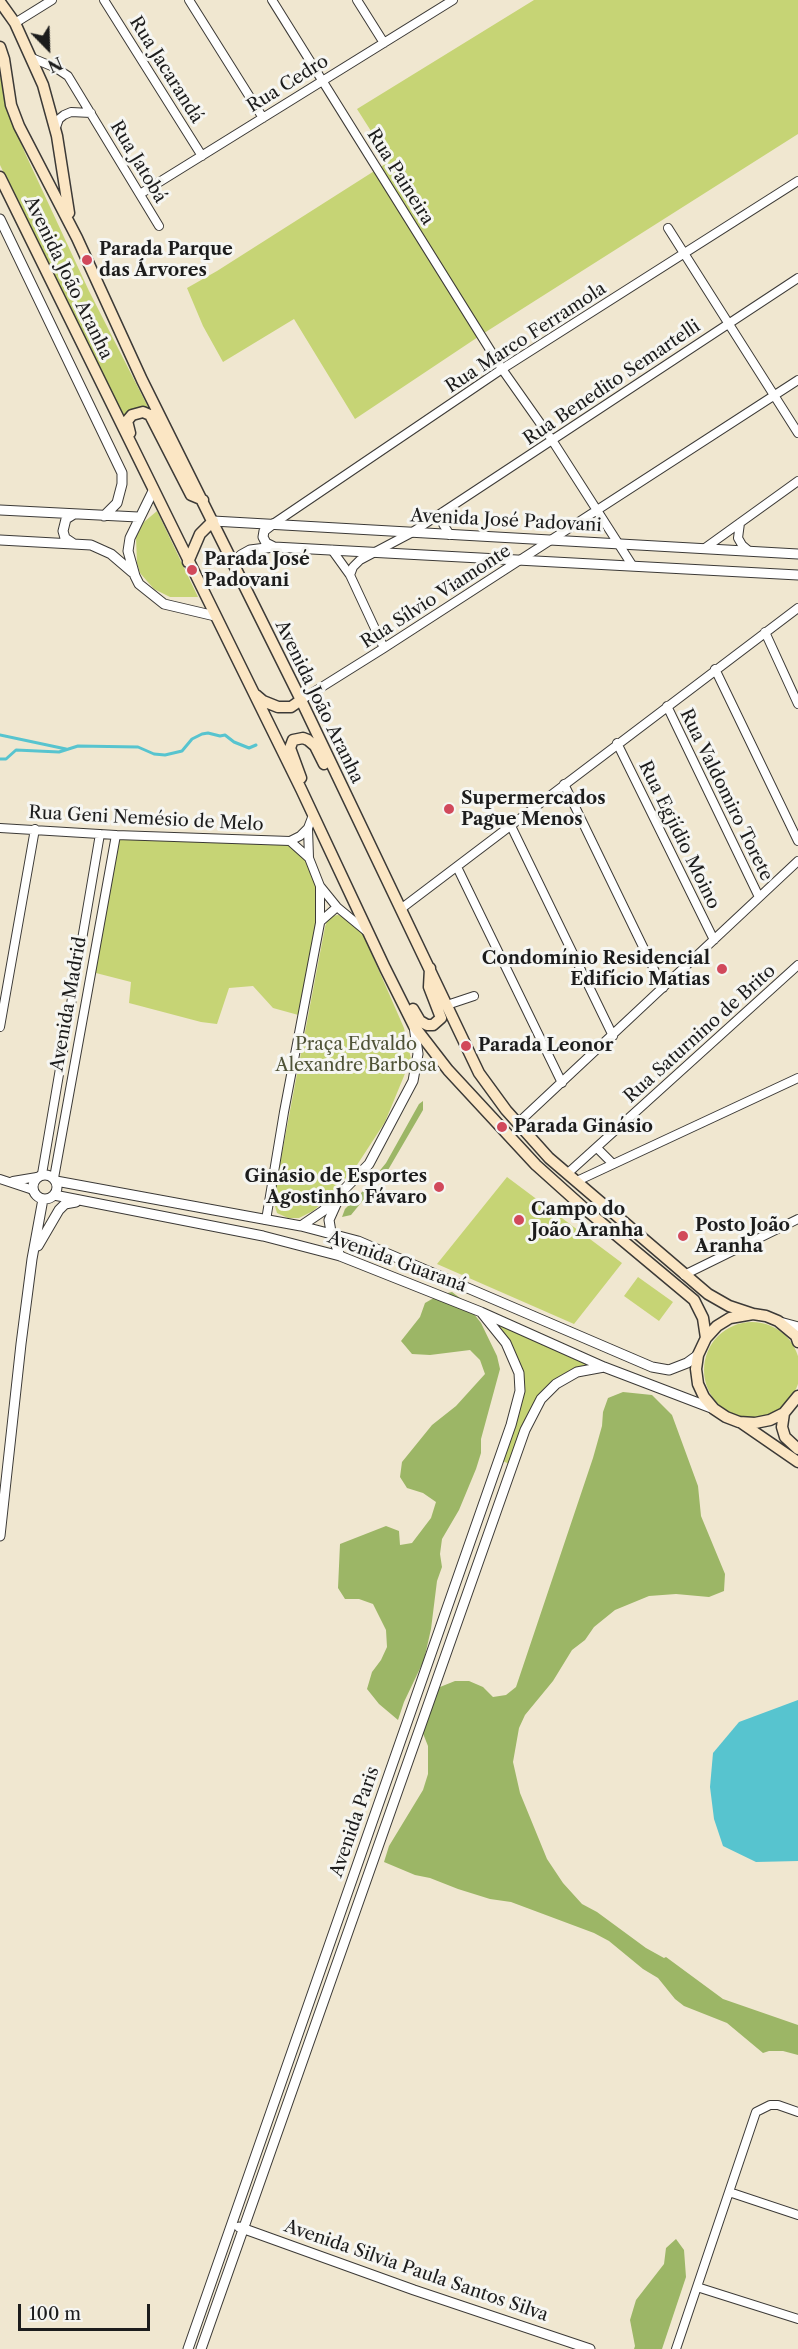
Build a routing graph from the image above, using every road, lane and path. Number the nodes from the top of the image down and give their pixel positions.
1 (51, 0) edge
2 (104, 0) edge
3 (189, 0) edge
4 (272, 0) edge
5 (357, 0) edge
6 (453, 0) edge
7 (0, 2) edge
8 (443, 3) edge
9 (15, 23) junction
10 (384, 43) junction
11 (0, 49) edge
12 (0, 56) edge
13 (32, 58) junction
14 (322, 80) junction
15 (91, 113) junction
16 (263, 118) junction
17 (55, 130) junction
18 (202, 156) junction
19 (0, 177) edge
20 (798, 181) edge
21 (140, 194) junction
22 (0, 219) edge
23 (70, 225) junction
24 (159, 226) dead end
25 (668, 228) dead end
26 (684, 253) junction
27 (798, 278) edge
28 (729, 323) junction
29 (502, 369) junction
30 (798, 380) edge
31 (775, 394) junction
32 (798, 433) edge
33 (552, 440) junction
34 (141, 466) junction
35 (797, 483) edge
36 (153, 490) junction
37 (202, 500) junction
38 (0, 510) edge
39 (597, 510) junction
40 (443, 512) junction
41 (74, 514) junction
42 (104, 516) junction
43 (138, 517) junction
44 (213, 521) junction
45 (740, 523) junction
46 (273, 524) junction
47 (411, 533) junction
48 (450, 535) junction
49 (0, 540) edge
50 (552, 540) junction
51 (616, 543) junction
52 (75, 544) junction
53 (274, 547) junction
54 (705, 548) junction
55 (332, 550) junction
56 (749, 551) junction
57 (376, 553) junction
58 (798, 554) edge
59 (519, 561) junction
60 (188, 562) junction
61 (632, 565) junction
62 (235, 566) junction
63 (350, 575) junction
64 (798, 575) edge
65 (135, 576) junction
66 (798, 608) edge
67 (215, 616) junction
68 (765, 632) junction
69 (384, 648) junction
70 (715, 669) junction
71 (254, 693) junction
72 (301, 700) junction
73 (798, 704) edge
74 (667, 706) junction
75 (617, 743) junction
76 (564, 784) junction
77 (301, 789) junction
78 (350, 803) junction
79 (313, 815) junction
80 (511, 826) junction
81 (0, 828) edge
82 (308, 828) junction
83 (35, 829) junction
84 (100, 834) junction
85 (116, 835) junction
86 (290, 841) junction
87 (798, 841) edge
88 (309, 858) junction
89 (798, 861) edge
90 (457, 867) junction
91 (320, 886) junction
92 (759, 897) junction
93 (337, 907) junction
94 (402, 908) junction
95 (320, 922) junction
96 (371, 935) junction
97 (714, 940) junction
98 (798, 965) edge
99 (430, 967) junction
100 (385, 968) junction
101 (663, 988) junction
102 (474, 996) dead end
103 (447, 1005) junction
104 (414, 1026) junction
105 (0, 1027) edge
106 (613, 1035) junction
107 (798, 1078) edge
108 (562, 1083) junction
109 (518, 1124) junction
110 (597, 1148) junction
111 (612, 1163) junction
112 (40, 1175) junction
113 (572, 1177) junction
114 (0, 1179) edge
115 (55, 1180) junction
116 (11, 1181) junction
117 (33, 1190) junction
118 (342, 1193) junction
119 (54, 1195) junction
120 (43, 1199) junction
121 (95, 1203) junction
122 (798, 1219) edge
123 (266, 1220) junction
124 (301, 1226) junction
125 (331, 1232) junction
126 (340, 1256) junction
127 (32, 1259) junction
128 (684, 1275) junction
129 (481, 1312) junction
130 (753, 1314) junction
131 (778, 1321) junction
132 (798, 1327) edge
133 (706, 1338) junction
134 (798, 1342) edge
135 (698, 1355) junction
136 (604, 1366) junction
137 (797, 1399) edge
138 (714, 1409) junction
139 (784, 1413) junction
140 (739, 1422) junction
141 (798, 1449) edge
142 (798, 1462) edge
143 (0, 1536) edge
144 (387, 1782) junction
145 (400, 1785) junction
146 (798, 2112) edge
147 (729, 2192) junction
148 (798, 2215) edge
149 (232, 2224) junction
150 (243, 2228) junction
151 (697, 2287) junction
152 (798, 2319) edge
153 (188, 2349) edge
154 (201, 2349) edge
155 (590, 2349) edge
156 (676, 2349) edge

1 - 9 street
2 - 18 street, Rua Jacarandá
3 - 16 street
4 - 14 street, Rua Paineira
5 - 10 street
6 - 8 street, Rua Cedro
7 - 9 main road
8 - 10 street, Rua Cedro
9 - 13 main road
10 - 14 street, Rua Cedro
11 - 12 main road
11 - 23 main road, Avenida João Aranha
13 - 15 street, Rua Jatobá
13 - 17 main road
14 - 16 street, Rua Cedro
14 - 29 street, Rua Paineira
15 - 17 street, Rua Jatobá
15 - 21 street, Rua Jatobá
16 - 18 street, Rua Cedro
17 - 23 main road
18 - 21 street, Rua Cedro
19 - 34 main road, Avenida João Aranha
20 - 26 street, Rua Marco Ferramola
21 - 24 street, Rua Jatobá
22 - 42 street, Avenida João Aranha
23 - 37 main road, Avenida João Aranha
25 - 26 street
26 - 28 street
26 - 29 street, Rua Marco Ferramola
27 - 28 street, Rua Benedito Semartelli
28 - 31 street
28 - 33 street, Rua Benedito Semartelli
29 - 33 street, Rua Paineira
29 - 46 street, Rua Marco Ferramola
30 - 31 street, Rua Sílvio Viamonte
31 - 32 street
31 - 39 street, Rua Sílvio Viamonte
33 - 39 street, Rua Paineira
33 - 40 street, Rua Benedito Semartelli
34 - 36 main road, Avenida João Aranha
34 - 37 main road
35 - 45 street
36 - 43 street
36 - 60 main road, Avenida João Aranha
37 - 44 main road, Avenida João Aranha
38 - 41 street
39 - 50 street, Rua Sílvio Viamonte
39 - 51 street, Rua Paineira
40 - 47 street, Rua Benedito Semartelli
40 - 48 street
41 - 42 street
41 - 52 street
42 - 43 street
43 - 65 street
44 - 46 street, Avenida José Padovani
44 - 60 main road
44 - 62 main road, Avenida João Aranha
45 - 54 street
45 - 56 street
46 - 47 street, Avenida José Padovani
46 - 53 street
47 - 48 street, Avenida José Padovani
47 - 57 street, Rua Benedito Semartelli
48 - 50 street, Avenida José Padovani
49 - 52 street
50 - 51 street, Avenida José Padovani
50 - 59 street, Rua Sílvio Viamonte
51 - 54 street, Avenida José Padovani
51 - 61 street, Rua Paineira
52 - 65 street
53 - 55 street
53 - 62 street
54 - 56 street, Avenida José Padovani
55 - 57 street
55 - 63 street
56 - 58 street, Avenida José Padovani
57 - 59 street
57 - 63 street, Rua Benedito Semartelli
59 - 61 street
59 - 69 street, Rua Sílvio Viamonte
60 - 67 main road, Avenida João Aranha
61 - 64 street
62 - 72 main road, Avenida João Aranha
63 - 69 street
65 - 67 street
66 - 68 street
67 - 71 main road, Avenida João Aranha
68 - 70 street
68 - 73 street
69 - 72 street, Rua Sílvio Viamonte
70 - 74 street
70 - 87 street
71 - 72 main road
71 - 77 main road, Avenida João Aranha
72 - 78 main road, Avenida João Aranha
74 - 75 street
74 - 92 street, Rua Valdomiro Torete
75 - 76 street
75 - 97 street, Rua Egjídio Moino
76 - 80 street
76 - 101 street
77 - 78 main road
77 - 79 main road, Avenida João Aranha
78 - 94 main road, Avenida João Aranha
79 - 82 street
79 - 96 main road, Avenida João Aranha
80 - 90 street
80 - 106 street
81 - 83 street, Rua Geni Nemésio de Melo
82 - 86 street
82 - 88 street
83 - 84 street, Rua Geni Nemésio de Melo
83 - 105 street
84 - 85 street, Rua Geni Nemésio de Melo
84 - 112 street, Avenida Madrid
85 - 86 street, Rua Geni Nemésio de Melo
85 - 115 street, Avenida Madrid
86 - 88 street
88 - 91 street
89 - 92 street
90 - 94 street
90 - 108 street
91 - 93 street
91 - 95 street
92 - 97 street
93 - 95 street
93 - 96 street
94 - 99 main road, Avenida João Aranha
95 - 123 street
96 - 100 main road, Avenida João Aranha
97 - 101 street
98 - 110 street, Rua Saturnino de Brito
99 - 100 main road
99 - 103 main road, Avenida João Aranha
100 - 104 main road, Avenida João Aranha
101 - 106 street
102 - 103 street
103 - 109 main road, Avenida João Aranha
104 - 118 street
104 - 133 main road, Avenida João Aranha
106 - 108 street
107 - 111 street
108 - 109 street
109 - 113 main road, Avenida João Aranha
110 - 111 street
110 - 113 street, Rua Saturnino de Brito
111 - 113 street
112 - 115 street
112 - 116 street
112 - 117 street
113 - 128 main road, Avenida João Aranha
114 - 116 street
115 - 119 street
115 - 123 street, Avenida Guaraná
116 - 117 street
117 - 120 street
118 - 124 street
118 - 125 street
119 - 120 street
119 - 121 street, Avenida Guaraná
120 - 127 street
121 - 126 street, Avenida Guaraná
121 - 127 street
122 - 128 street
123 - 124 street, Avenida Guaraná
124 - 125 street, Avenida Guaraná
125 - 126 street
125 - 135 street, Avenida Guaraná
126 - 129 street, Avenida Guaraná
127 - 143 street
128 - 130 main road, Avenida João Aranha
129 - 136 street, Avenida Guaraná
129 - 144 street, Avenida Paris
130 - 131 main road, Avenida João Aranha
130 - 133 main road
131 - 132 street
131 - 134 main road
133 - 135 main road
135 - 138 main road
136 - 138 street, Avenida Guaraná
136 - 145 street, Avenida Paris
137 - 139 main road
138 - 140 main road
139 - 140 main road
139 - 141 main road
140 - 142 main road
144 - 145 street
144 - 149 street, Avenida Paris
145 - 150 street, Avenida Paris
146 - 147 street
147 - 148 street
147 - 151 street
149 - 150 street, Avenida Silvia Paula Santos Silva
149 - 153 street, Avenida Paris
150 - 154 street, Avenida Paris
150 - 155 street, Avenida Silvia Paula Santos Silva
151 - 152 street
151 - 156 street

